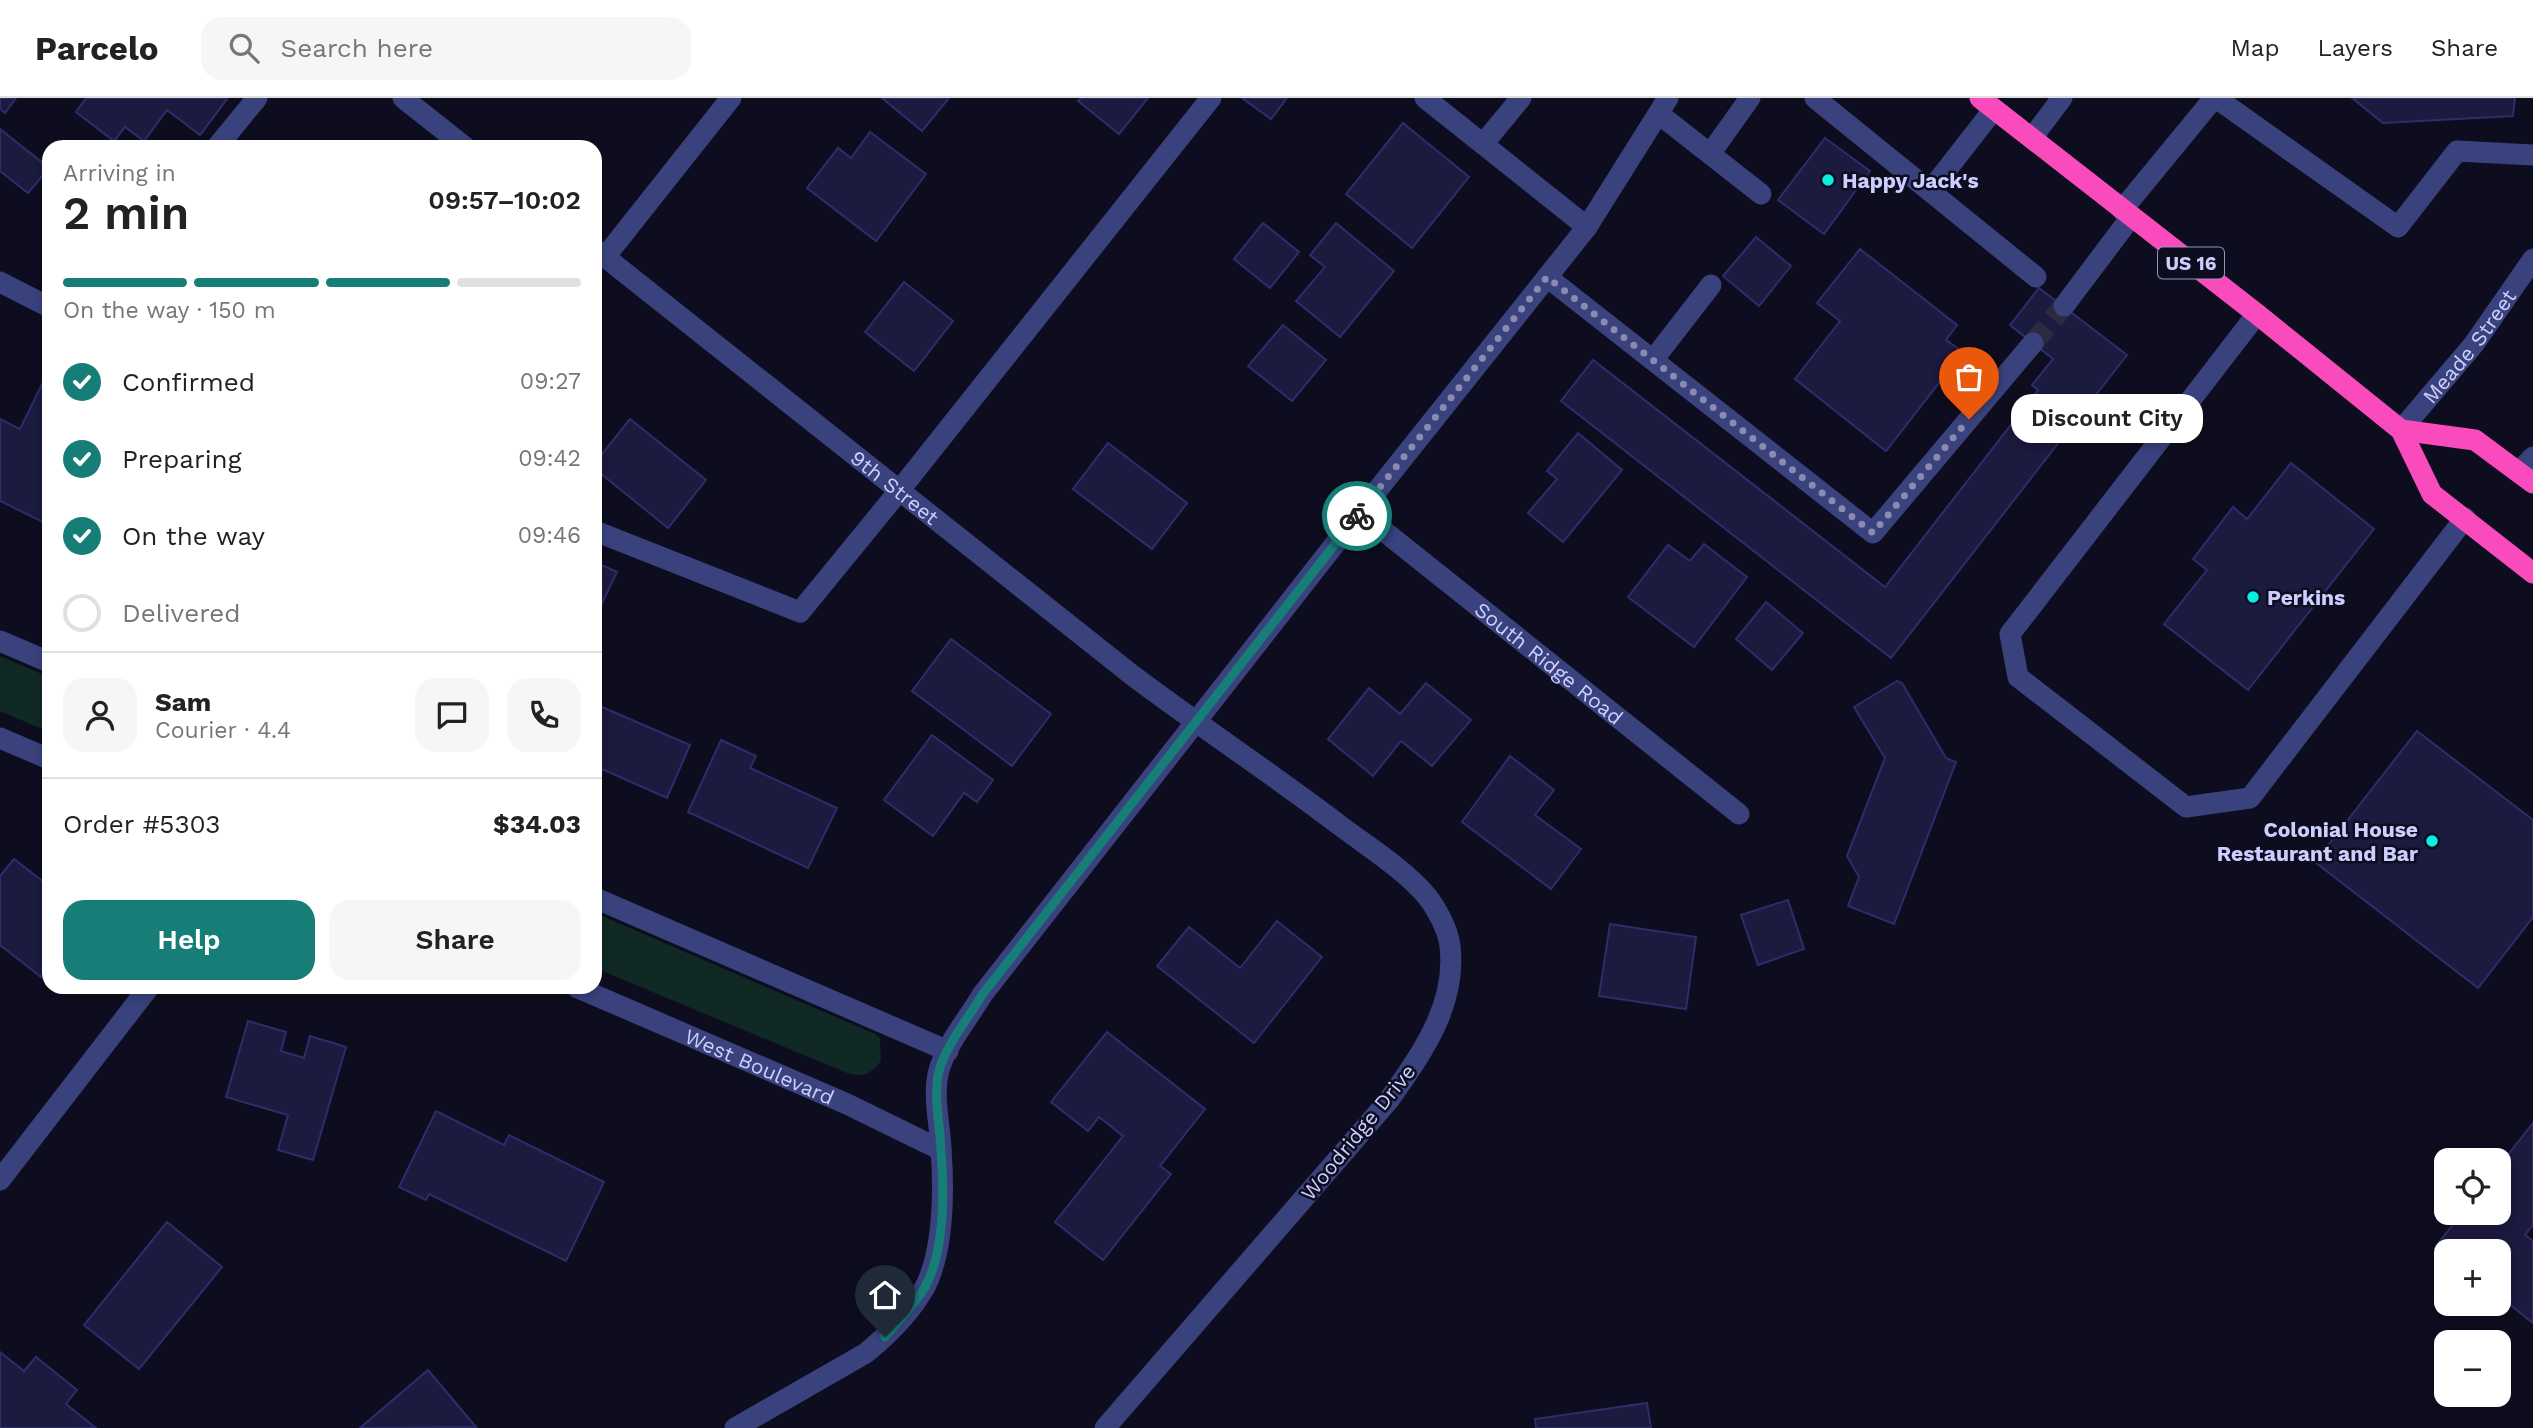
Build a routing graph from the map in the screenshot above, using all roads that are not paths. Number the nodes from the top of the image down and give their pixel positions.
1 (257, 98) edge
2 (403, 98) edge
3 (731, 98) edge
4 (1211, 98) edge
5 (1425, 98) edge
6 (1521, 98) edge
7 (1751, 98) edge
8 (1815, 98) edge
9 (2062, 98) edge
10 (2215, 98) edge
11 (1987, 104) edge
12 (1664, 106) edge
13 (2032, 138) junction
14 (222, 140) edge
15 (456, 140) edge
16 (1483, 144) junction
17 (1710, 154) junction
18 (2533, 155) edge
19 (1930, 191) junction
20 (1761, 194) dead end
21 (2126, 213) junction
22 (1587, 227) junction
23 (602, 251) edge
24 (602, 255) edge
25 (2533, 260) edge
26 (1547, 277) junction
27 (2036, 277) dead end
28 (0, 282) edge
29 (1711, 285) dead end
30 (42, 303) edge
31 (2064, 306) tunnel mouth
32 (2257, 314) junction
33 (2032, 343) tunnel mouth
34 (1653, 360) junction
35 (2401, 430) junction
36 (2528, 471) edge
37 (899, 491) junction
38 (1360, 512) junction
39 (2465, 518) junction
40 (602, 534) edge
41 (2533, 573) edge
42 (0, 641) edge
43 (42, 659) edge
44 (1196, 723) junction
45 (0, 738) edge
46 (42, 756) edge
47 (1739, 814) dead end
48 (602, 901) edge
49 (144, 994) edge
50 (592, 994) edge
51 (948, 1051) junction
52 (942, 1150) junction
53 (0, 1180) edge
54 (735, 1428) edge
55 (1105, 1428) edge

1 - 14 street
2 - 15 street
3 - 23 street
4 - 37 street
5 - 16 street
6 - 16 street
7 - 17 street
8 - 19 street
9 - 13 street
10 - 18 street
10 - 21 street
11 - 13 highway, US 16
11 - 19 street
12 - 17 street
12 - 22 street
13 - 21 highway, US 16
16 - 22 street
17 - 20 street
19 - 27 street
21 - 31 street
21 - 32 highway, US 16
22 - 26 street
24 - 37 street, 9th Street
25 - 35 street, Meade Street
26 - 34 street
26 - 38 street
28 - 30 street
29 - 34 street
32 - 35 highway, US 16
32 - 39 street
33 - 34 street
35 - 36 highway
35 - 39 highway, US 16
37 - 40 street
37 - 44 street, 9th Street
38 - 44 street
38 - 47 street, South Ridge Road
39 - 41 highway, US 16
42 - 43 street
44 - 51 street
44 - 55 street, Woodridge Drive
45 - 46 street
48 - 51 street
49 - 53 street
50 - 52 street, West Boulevard
51 - 52 street
52 - 54 street

